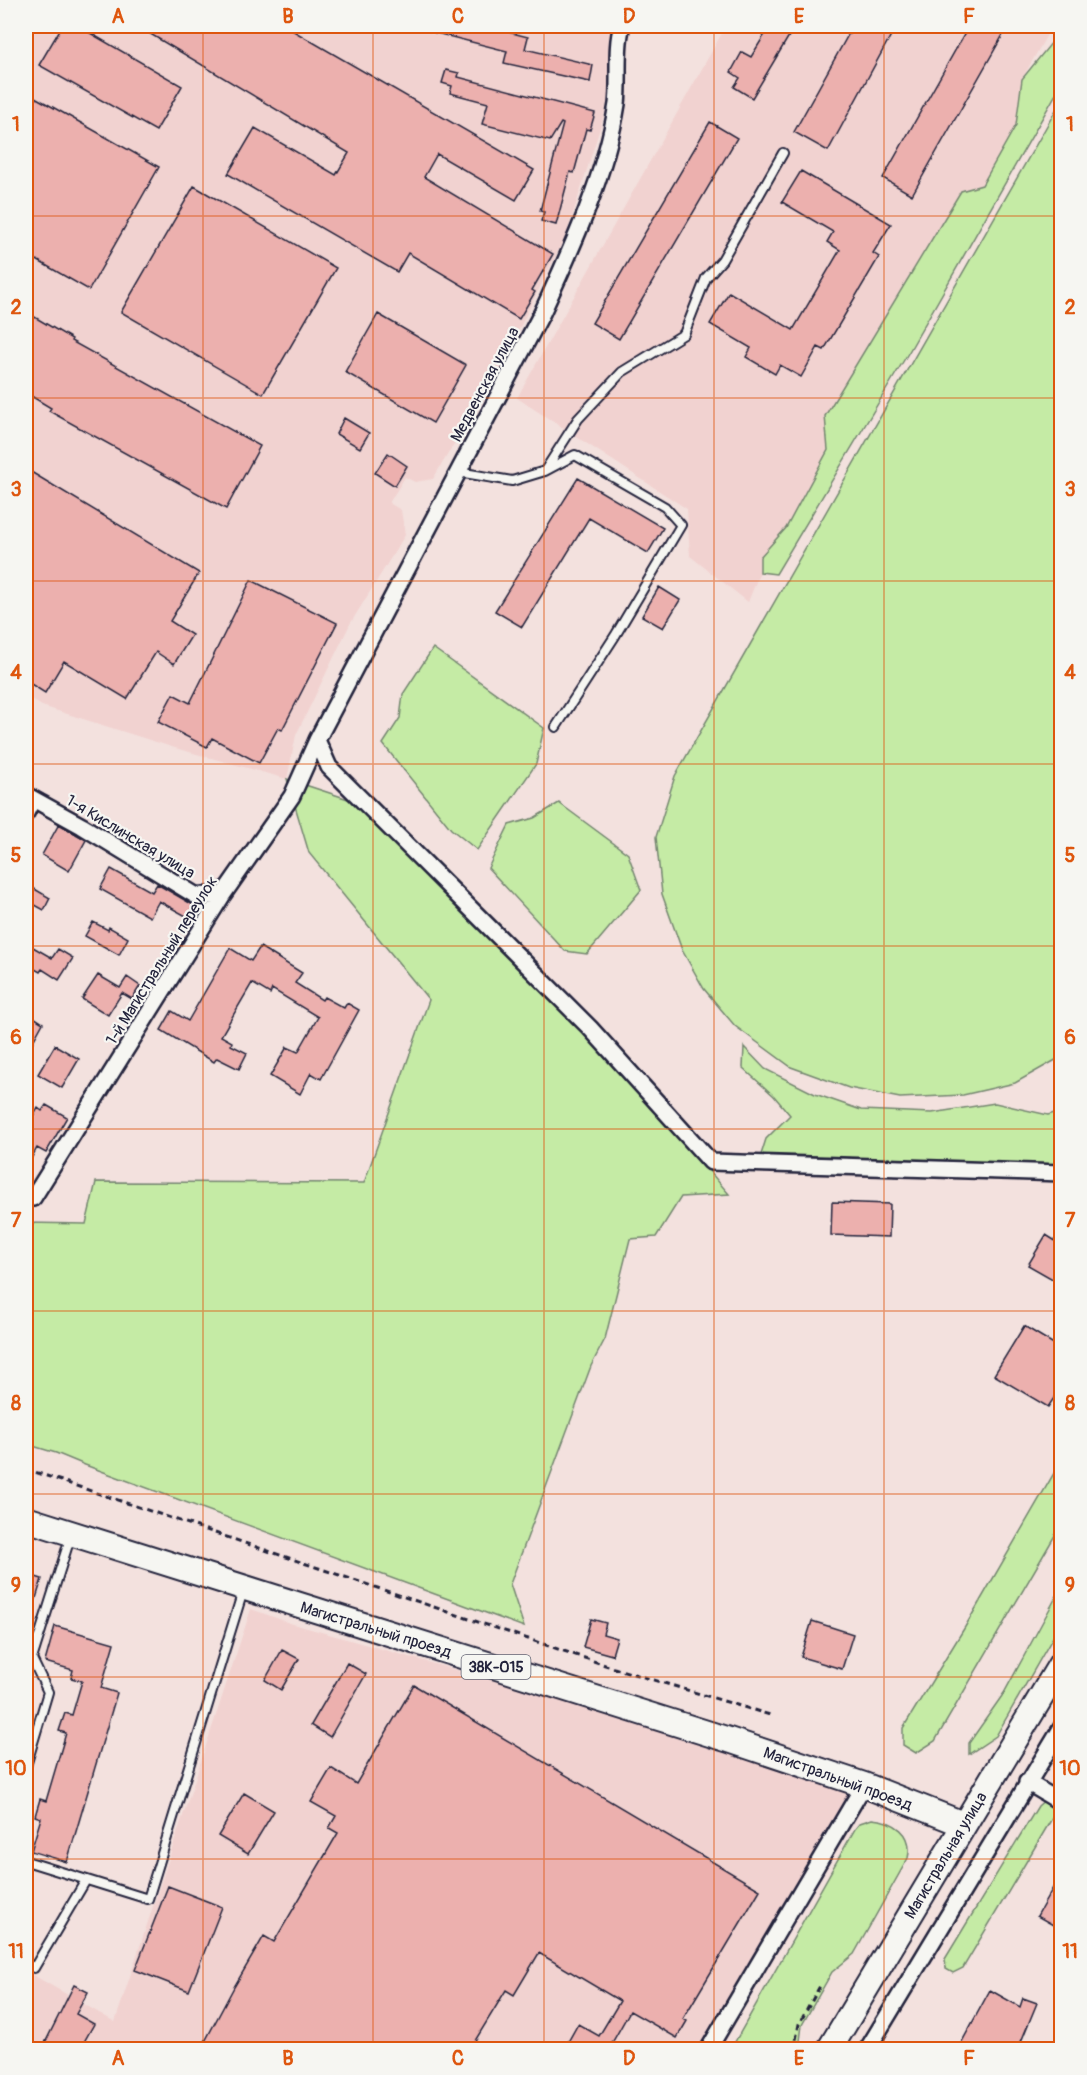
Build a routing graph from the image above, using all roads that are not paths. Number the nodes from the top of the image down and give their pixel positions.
1 (619, 26) edge
2 (783, 153) dead end
3 (545, 471) junction
4 (458, 472) junction
5 (556, 727) dead end
6 (317, 740) junction
7 (28, 802) edge
8 (222, 896) junction
9 (1062, 1173) edge
10 (33, 1198) dead end
11 (26, 1519) edge
12 (72, 1534) junction
13 (244, 1588) junction
14 (26, 1639) edge
15 (37, 1642) junction
16 (1062, 1662) edge
17 (1062, 1727) edge
18 (26, 1766) edge
19 (1027, 1782) junction
20 (864, 1785) junction
21 (1062, 1803) edge
22 (963, 1824) junction
23 (26, 1862) edge
24 (86, 1880) junction
25 (26, 1963) edge
26 (708, 2049) edge
27 (829, 2049) edge
28 (867, 2049) edge

1 - 4 street, Медвенская улица
2 - 3 lane
3 - 4 lane
3 - 5 lane
4 - 6 street, Медвенская улица
6 - 8 street, 1-й Магистральный переулок
6 - 9 street
7 - 8 street, 1-я Кислинская улица
8 - 10 street, 1-й Магистральный переулок
11 - 12 main road, Магистральный проезд / 38К-015
12 - 13 main road, Магистральный проезд / 38К-015
12 - 15 lane
13 - 20 main road, Магистральный проезд / 38К-015
13 - 24 lane
14 - 15 lane
15 - 18 lane
16 - 22 main road, Магистральная улица
17 - 19 street
19 - 21 street
19 - 28 street
20 - 22 main road, Магистральный проезд / 38К-015
20 - 26 street
22 - 27 main road, Магистральная улица
23 - 24 lane
24 - 25 lane

